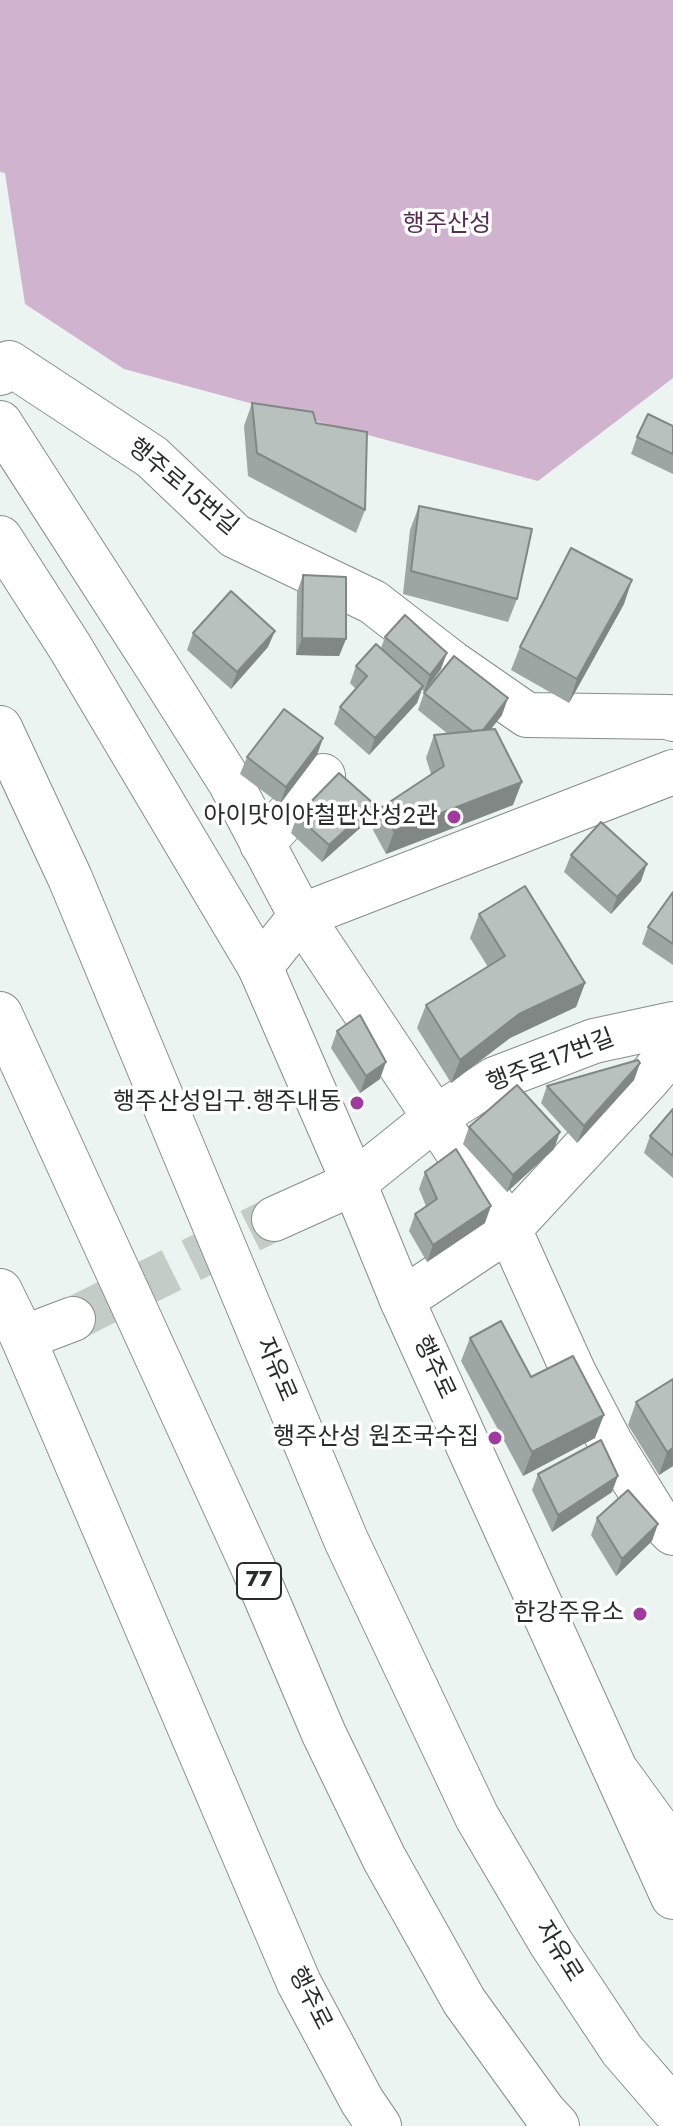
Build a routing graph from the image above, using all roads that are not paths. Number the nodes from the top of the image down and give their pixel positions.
1 (0, 373) edge
2 (0, 423) edge
3 (0, 538) edge
4 (673, 719) edge
5 (0, 728) edge
6 (673, 772) edge
7 (323, 776) dead end
8 (262, 844) junction
9 (301, 916) junction
10 (260, 967) junction
11 (0, 1014) edge
12 (673, 1024) edge
13 (673, 1049) edge
14 (436, 1117) junction
15 (354, 1183) junction
16 (274, 1219) tunnel mouth
17 (509, 1229) junction
18 (0, 1291) edge
19 (402, 1300) junction
20 (73, 1319) tunnel mouth
21 (11, 1332) edge
22 (673, 1533) edge
23 (617, 1772) junction
24 (673, 1849) edge
25 (673, 1897) edge
26 (673, 2109) edge
27 (379, 2126) edge
28 (557, 2126) edge

1 - 4 main road, 행주로15번길
2 - 8 main road
3 - 10 main road, 행주로
5 - 26 main road, 자유로
6 - 9 main road
7 - 8 main road
8 - 9 main road
9 - 10 main road
9 - 14 main road
10 - 15 main road, 행주로
11 - 28 main road, 77
12 - 14 main road, 행주로17번길
13 - 17 main road
14 - 15 main road, 행주로17번길
14 - 17 main road
15 - 16 main road, 행주로17번길
15 - 19 main road, 행주로
17 - 19 main road
17 - 22 main road
18 - 21 main road, 행주로
19 - 23 main road, 행주로
20 - 21 main road
21 - 27 main road, 행주로
23 - 24 main road
23 - 25 main road, 행주로

